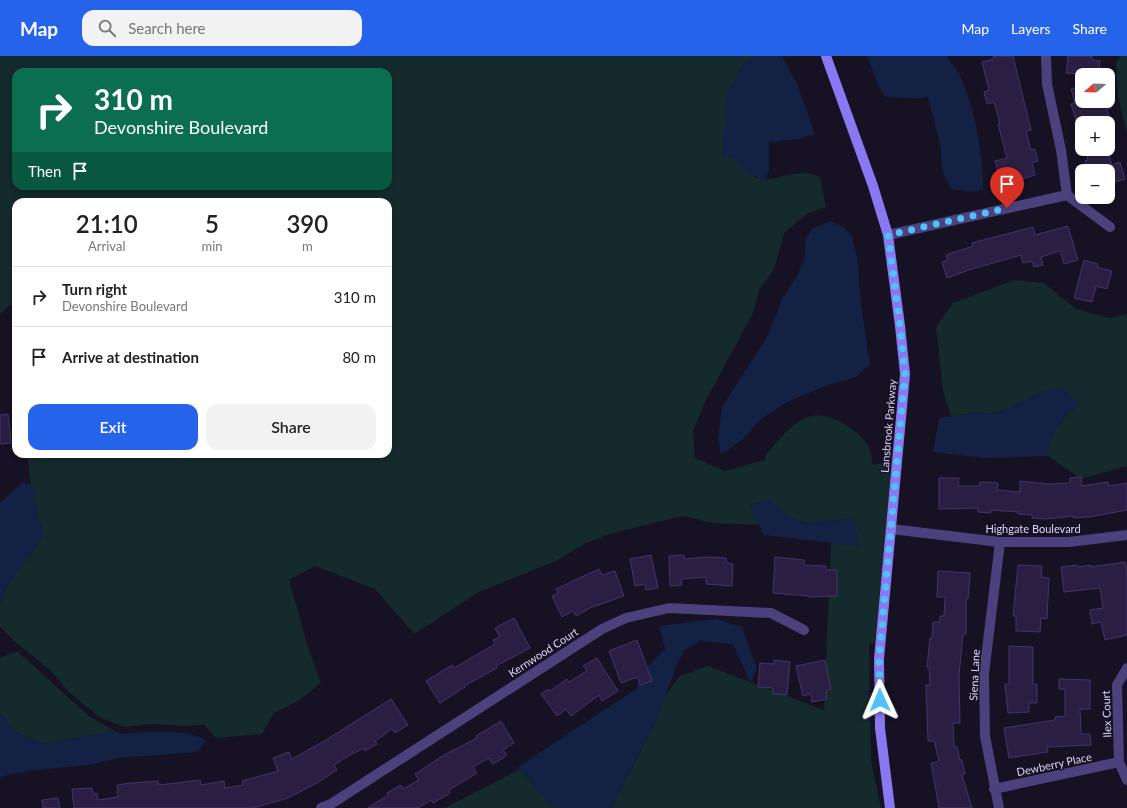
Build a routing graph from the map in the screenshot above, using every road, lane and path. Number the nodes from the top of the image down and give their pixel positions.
1 (826, 56) edge
2 (1046, 56) edge
3 (1067, 195) junction
4 (1110, 227) dead end
5 (888, 235) junction
6 (891, 529) junction
7 (1127, 535) edge
8 (1000, 542) junction
9 (804, 630) dead end
10 (1127, 668) edge
11 (1120, 762) junction
12 (1127, 780) edge
13 (994, 789) junction
14 (332, 806) edge
15 (320, 808) edge
16 (890, 808) edge
17 (999, 808) edge

1 - 5 street, Lansbrook Parkway
2 - 3 street
3 - 4 street
3 - 5 street
5 - 6 street, Lansbrook Parkway
6 - 8 street, Highgate Boulevard
6 - 16 street, Lansbrook Parkway
7 - 8 street, Highgate Boulevard
8 - 13 street, Siena Lane
9 - 14 street, Kernwood Court
10 - 11 street, Ilex Court
11 - 12 street, Ilex Court
11 - 13 street, Dewberry Place
13 - 17 street, Siena Lane
14 - 15 street, Kernwood Court

